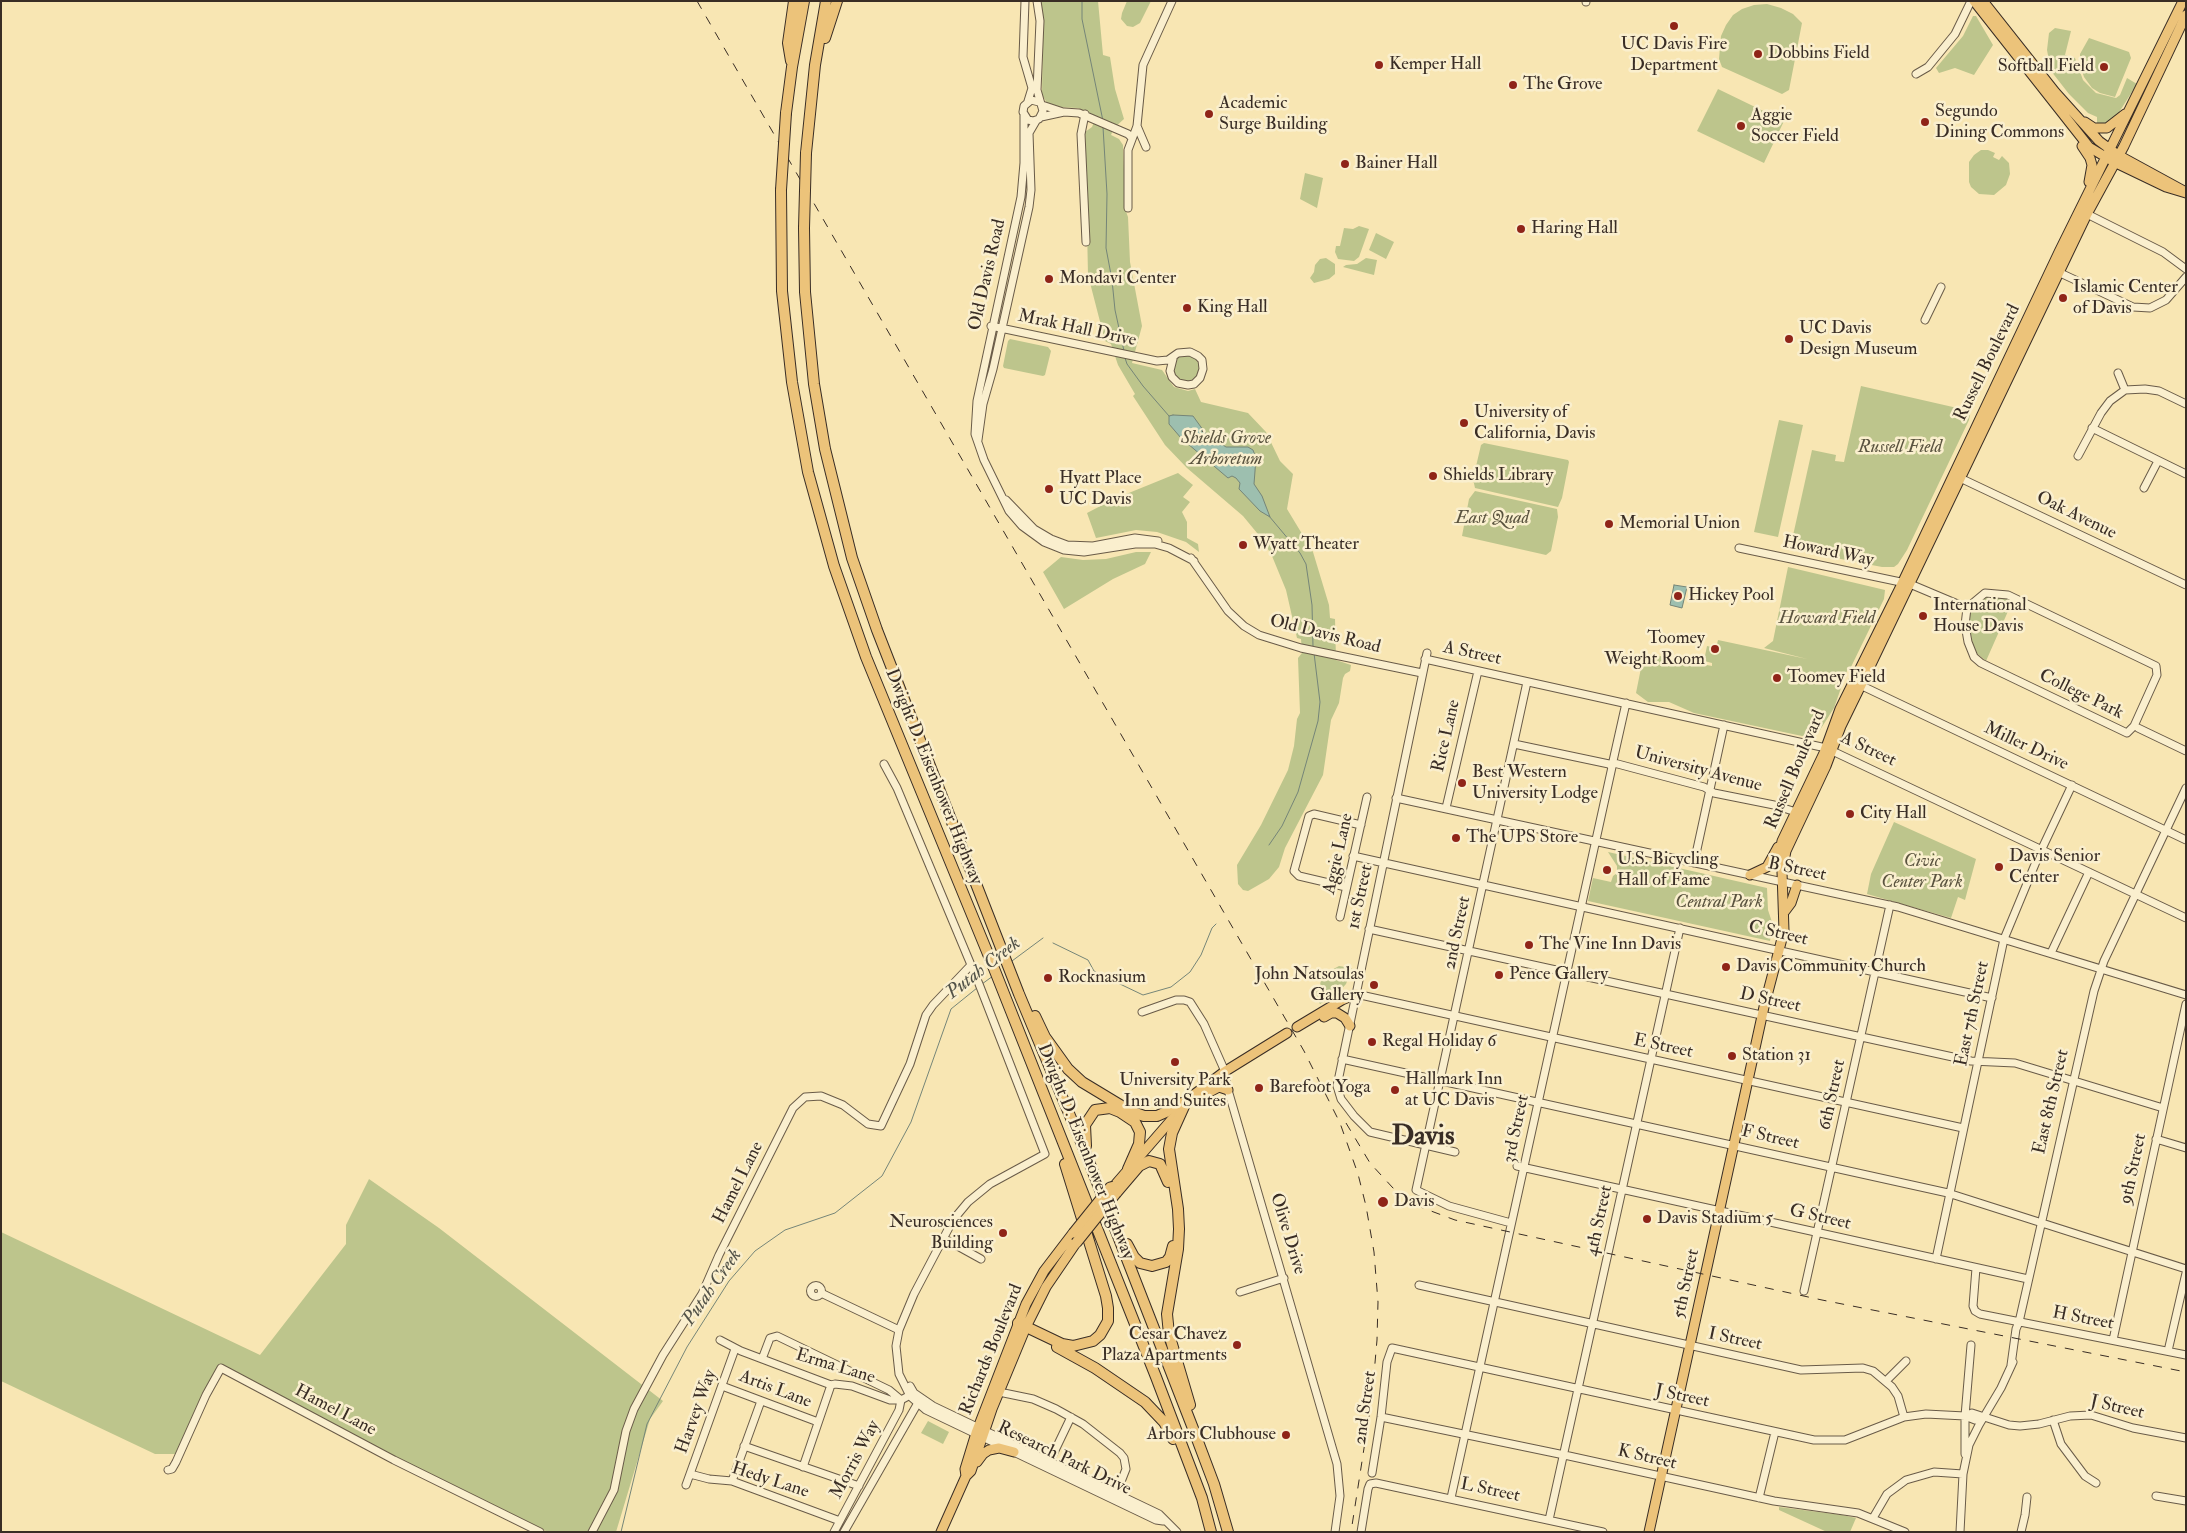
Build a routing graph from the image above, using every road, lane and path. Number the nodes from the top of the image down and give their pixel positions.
1 (794, 1) edge
2 (804, 1) edge
3 (826, 1) edge
4 (837, 1) edge
5 (1026, 1) edge
6 (1037, 1) edge
7 (1172, 1) edge
8 (1972, 1) edge
9 (1983, 1) edge
10 (2183, 1) edge
11 (1029, 14) junction
12 (1039, 14) junction
13 (2186, 15) edge
14 (1039, 43) junction
15 (1025, 45) junction
16 (815, 65) junction
17 (792, 67) junction
18 (1916, 74) dead end
19 (1028, 102) junction
20 (1041, 104) junction
21 (1064, 112) junction
22 (2127, 112) junction
23 (2063, 114) junction
24 (1024, 115) junction
25 (1088, 116) junction
26 (2076, 117) junction
27 (1039, 119) junction
28 (1138, 126) junction
29 (1132, 138) junction
30 (1146, 147) dead end
31 (2108, 153) junction
32 (2116, 158) junction
33 (2184, 191) edge
34 (2086, 198) junction
35 (1128, 208) dead end
36 (2087, 214) junction
37 (1086, 242) dead end
38 (2186, 270) edge
39 (2055, 271) junction
40 (2186, 277) edge
41 (1941, 287) dead end
42 (1925, 320) dead end
43 (991, 326) junction
44 (1002, 328) junction
45 (1173, 359) junction
46 (1157, 361) junction
47 (1170, 371) junction
48 (2118, 373) dead end
49 (2125, 390) junction
50 (2186, 404) edge
51 (1983, 411) junction
52 (2092, 428) junction
53 (1983, 430) junction
54 (978, 441) junction
55 (2078, 456) dead end
56 (2158, 461) junction
57 (2186, 474) edge
58 (1956, 476) junction
59 (2144, 488) dead end
60 (1740, 548) dead end
61 (1906, 583) junction
62 (2186, 585) edge
63 (1967, 608) junction
64 (1426, 656) joint
65 (1478, 671) junction
66 (1422, 673) junction
67 (1527, 682) junction
68 (1857, 683) junction
69 (1626, 703) junction
70 (1724, 724) junction
71 (2138, 728) dead end
72 (1514, 744) junction
73 (1829, 749) junction
74 (2186, 751) edge
75 (884, 764) dead end
76 (1612, 764) junction
77 (2072, 785) junction
78 (2186, 788) edge
79 (1710, 791) junction
80 (1367, 797) dead end
81 (1396, 798) junction
82 (1446, 808) junction
83 (1800, 813) junction
84 (1497, 820) junction
85 (1360, 825) junction
86 (2166, 830) junction
87 (2186, 840) edge
88 (1596, 841) junction
89 (1782, 841) junction
90 (2042, 849) junction
91 (1353, 856) junction
92 (1384, 863) junction
93 (1694, 863) junction
94 (2089, 872) junction
95 (1750, 875) junction
96 (1779, 881) junction
97 (1483, 885) junction
98 (1797, 885) junction
99 (1346, 887) junction
100 (2135, 894) junction
101 (1890, 905) junction
102 (1581, 906) junction
103 (1785, 911) junction
104 (1340, 916) dead end
105 (2186, 918) edge
106 (1680, 928) junction
107 (1369, 929) junction
108 (2004, 939) junction
109 (1469, 950) junction
110 (1777, 951) junction
111 (2051, 953) junction
112 (971, 966) junction
113 (2101, 968) junction
114 (1567, 971) junction
115 (1875, 971) junction
116 (1014, 976) junction
117 (1356, 994) junction
118 (1665, 994) junction
119 (2186, 994) edge
120 (1992, 998) junction
121 (2186, 1004) edge
122 (1142, 1012) dead end
123 (1763, 1015) junction
124 (1455, 1016) junction
125 (1307, 1022) junction
126 (1350, 1026) junction
127 (1298, 1028) dead end
128 (1287, 1033) dead end
129 (1552, 1037) junction
130 (1861, 1037) junction
131 (1342, 1059) junction
132 (1650, 1060) junction
133 (1978, 1062) junction
134 (1224, 1072) junction
135 (1440, 1080) junction
136 (1748, 1081) junction
137 (2072, 1081) junction
138 (1228, 1090) junction
139 (1189, 1099) junction
140 (1538, 1102) junction
141 (1847, 1102) junction
142 (2163, 1108) junction
143 (1636, 1124) junction
144 (1963, 1128) junction
145 (1060, 1134) junction
146 (2156, 1139) junction
147 (1734, 1145) junction
148 (1426, 1146) junction
149 (2186, 1148) edge
150 (1455, 1152) dead end
151 (1086, 1154) junction
152 (1521, 1167) junction
153 (1832, 1168) junction
154 (1128, 1169) junction
155 (1622, 1189) junction
156 (1115, 1190) junction
157 (1948, 1194) junction
158 (1720, 1211) junction
159 (1112, 1220) junction
160 (2041, 1222) junction
161 (1512, 1223) junction
162 (1818, 1233) junction
163 (943, 1238) junction
164 (1076, 1243) joint
165 (2132, 1252) junction
166 (981, 1259) dead end
167 (1936, 1259) junction
168 (1976, 1268) junction
169 (2186, 1269) edge
170 (2186, 1273) edge
171 (1284, 1278) junction
172 (2028, 1279) junction
173 (1419, 1285) dead end
174 (1804, 1291) dead end
175 (1240, 1292) dead end
176 (821, 1293) dead end
177 (1494, 1303) junction
178 (2019, 1322) junction
179 (1592, 1324) junction
180 (1021, 1327) junction
181 (899, 1330) junction
182 (720, 1340) dead end
183 (2113, 1340) junction
184 (1971, 1345) dead end
185 (1690, 1346) junction
186 (1392, 1348) joint
187 (735, 1349) junction
188 (2168, 1351) junction
189 (2186, 1355) edge
190 (762, 1359) junction
191 (1906, 1361) dead end
192 (1479, 1368) junction
193 (1886, 1381) junction
194 (831, 1385) junction
195 (722, 1386) junction
196 (1578, 1389) junction
197 (998, 1392) junction
198 (912, 1394) junction
199 (901, 1400) junction
200 (760, 1401) junction
201 (919, 1401) junction
202 (1676, 1411) junction
203 (1965, 1416) junction
204 (1071, 1417) junction
205 (1381, 1417) junction
206 (1904, 1417) junction
207 (1984, 1417) junction
208 (2053, 1420) junction
209 (818, 1422) junction
210 (1194, 1431) junction
211 (980, 1432) junction
212 (1775, 1432) junction
213 (1465, 1434) junction
214 (2186, 1438) edge
215 (744, 1446) junction
216 (1014, 1452) junction
217 (1563, 1455) junction
218 (1966, 1458) junction
219 (1048, 1464) junction
220 (803, 1467) junction
221 (168, 1470) dead end
222 (969, 1473) junction
223 (1372, 1473) dead end
224 (690, 1474) junction
225 (1964, 1474) junction
226 (1661, 1476) junction
227 (732, 1481) junction
228 (2096, 1483) dead end
229 (686, 1485) dead end
230 (859, 1486) junction
231 (1115, 1496) junction
232 (2156, 1496) dead end
233 (2027, 1497) dead end
234 (1202, 1498) junction
235 (1451, 1498) junction
236 (1760, 1498) junction
237 (2186, 1501) edge
238 (1873, 1518) junction
239 (1549, 1520) junction
240 (840, 1521) junction
241 (540, 1532) edge
242 (592, 1532) edge
243 (834, 1532) edge
244 (844, 1532) edge
245 (940, 1532) edge
246 (1177, 1532) edge
247 (1211, 1532) edge
248 (1228, 1532) edge
249 (1335, 1532) edge
250 (1361, 1532) edge
251 (1603, 1532) edge
252 (1649, 1532) edge
253 (1905, 1532) edge
254 (1960, 1532) edge
255 (2020, 1532) edge

1 - 17 highway
2 - 17 highway, Dwight D. Eisenhower Highway
3 - 16 highway, Dwight D. Eisenhower Highway
4 - 16 highway
5 - 11 street
5 - 15 street
6 - 12 street
7 - 28 street
8 - 18 street
8 - 23 main road
9 - 26 main road
10 - 22 main road, Russell Boulevard
11 - 12 street
11 - 15 street
12 - 14 street
13 - 32 main road, Russell Boulevard
14 - 15 street
14 - 20 street
15 - 19 street
16 - 116 highway, Dwight D. Eisenhower Highway, bridge
17 - 145 highway, Dwight D. Eisenhower Highway, bridge
19 - 20 street
19 - 24 street
20 - 21 street
20 - 27 street
21 - 25 street
21 - 27 street
22 - 26 main road
22 - 31 main road, Russell Boulevard
23 - 31 main road
23 - 34 main road
24 - 27 street
24 - 43 street, Old Davis Road
25 - 29 street
25 - 37 street
26 - 31 main road
27 - 44 street, Old Davis Road
28 - 29 street
28 - 30 street
29 - 35 street
31 - 32 main road
31 - 34 main road, Russell Boulevard
32 - 33 main road
32 - 33 main road
32 - 36 main road, Russell Boulevard
34 - 39 main road, Russell Boulevard
36 - 38 street
36 - 39 main road, Russell Boulevard
39 - 40 street
39 - 51 main road, Russell Boulevard
39 - 53 main road, Russell Boulevard
41 - 42 street
43 - 44 street, Mrak Hall Drive
43 - 54 street, Old Davis Road
44 - 46 street, Mrak Hall Drive
44 - 54 street, Old Davis Road
45 - 46 street, Mrak Hall Drive
45 - 47 street
45 - 47 street
46 - 47 street, Mrak Hall Drive
48 - 49 street
49 - 50 street
49 - 52 street
51 - 53 main road
51 - 58 main road, Russell Boulevard
52 - 55 street
52 - 56 street
53 - 58 main road, Russell Boulevard
54 - 66 street, Old Davis Road
56 - 57 street
56 - 59 street
58 - 61 main road, Russell Boulevard
58 - 62 street, Oak Avenue
60 - 61 street, Howard Way
61 - 63 street
61 - 68 main road, Russell Boulevard
63 - 63 street, College Park
64 - 65 street, A Street
64 - 66 street, 1st Street
65 - 67 street, A Street
65 - 82 street, Rice Lane
66 - 81 street, 1st Street
67 - 69 street, A Street
67 - 72 street, 2nd Street
68 - 73 main road, Russell Boulevard
68 - 77 street, Miller Drive
69 - 70 street, A Street
69 - 76 street, 3rd Street
70 - 73 street, A Street
70 - 79 street
71 - 74 street
72 - 76 street, University Avenue
72 - 84 street, 2nd Street
73 - 83 main road, Russell Boulevard
73 - 90 street, A Street
75 - 112 street
76 - 79 street, University Avenue
76 - 88 street, 3rd Street
77 - 86 street, Miller Drive
77 - 90 street, East 7th Street
78 - 86 street, East 8th Street
79 - 83 street, University Avenue
79 - 93 street
80 - 85 street, Aggie Lane
81 - 82 street, B Street
81 - 92 street, 1st Street
82 - 84 street, B Street
83 - 89 main road, Russell Boulevard
83 - 96 main road, Russell Boulevard
84 - 88 street, B Street
84 - 97 street, 2nd Street
85 - 91 street, Aggie Lane
85 - 99 street
86 - 87 street, Miller Drive
86 - 100 street, East 8th Street
88 - 93 street, B Street
88 - 102 street, 3rd Street
89 - 95 main road
89 - 96 main road, Russell Boulevard
90 - 94 street, A Street
90 - 108 street, East 7th Street
91 - 92 street, C Street
91 - 99 street, Aggie Lane
92 - 97 street, C Street
92 - 107 street, 1st Street
93 - 95 street, B Street
94 - 100 street, A Street
94 - 111 street
95 - 96 street, B Street
96 - 98 street, B Street
96 - 103 main road, 5th Street
96 - 110 main road, 5th Street
97 - 102 street, C Street
97 - 109 street, 2nd Street
98 - 101 street, B Street
98 - 103 main road
99 - 104 street, Aggie Lane
100 - 105 street, A Street
100 - 113 street, East 8th Street
101 - 108 street, B Street
101 - 115 street, 6th Street
102 - 106 street, C Street
102 - 114 street, 3rd Street
103 - 110 main road, 5th Street
106 - 110 street, C Street
106 - 118 street, 4th Street
107 - 109 street, D Street
107 - 117 street, 1st Street
108 - 111 street, B Street
108 - 120 street, East 7th Street
109 - 114 street, D Street
109 - 124 street, 2nd Street
110 - 115 street, C Street
110 - 123 main road, 5th Street
111 - 113 street, B Street
112 - 163 street, Research Park Drive
112 - 242 street, Hamel Lane
113 - 119 street, B Street
113 - 137 street, East 8th Street
114 - 118 street, D Street
114 - 129 street, 3rd Street
115 - 120 street, C Street
115 - 130 street, 6th Street
116 - 139 highway
116 - 151 highway, Dwight D. Eisenhower Highway
117 - 124 street, E Street
117 - 125 main road
117 - 126 street, 1st Street
118 - 123 street, D Street
118 - 132 street, 4th Street
120 - 133 street, East 7th Street
121 - 142 street, 9th Street
122 - 134 street, Olive Drive
123 - 130 street, D Street
123 - 136 main road, 5th Street
124 - 129 street, E Street
124 - 135 street, 2nd Street
125 - 126 main road
125 - 127 main road
126 - 131 street, 1st Street
128 - 134 main road, Richards Boulevard
129 - 132 street, E Street
129 - 140 street, 3rd Street
130 - 133 street, D Street
130 - 141 street, 6th Street
131 - 135 street, F Street
131 - 148 street, 1st Street
132 - 136 street, E Street
132 - 143 street, 4th Street
133 - 137 street, D Street
133 - 144 street, East 7th Street
134 - 138 street, Olive Drive
134 - 139 main road, Richards Boulevard
135 - 140 street, F Street
135 - 148 street, 2nd Street
136 - 141 street, E Street
136 - 147 main road, 5th Street
137 - 142 street, D Street
137 - 160 street, East 8th Street
138 - 139 main road
138 - 171 street, Olive Drive
139 - 154 main road, Richards Boulevard
139 - 210 highway
140 - 143 street, F Street
140 - 152 street, 3rd Street
141 - 144 street, E Street
141 - 153 street, 6th Street
142 - 146 street, 9th Street
143 - 147 street, F Street
143 - 155 street, 4th Street
144 - 157 street, East 7th Street
145 - 180 highway
145 - 234 highway, Dwight D. Eisenhower Highway
146 - 149 street
146 - 165 street, 9th Street
147 - 153 street, F Street
147 - 158 main road, 5th Street
148 - 150 street
148 - 161 street, 2nd Street
151 - 154 highway
151 - 159 highway, Dwight D. Eisenhower Highway
152 - 155 street, G Street
152 - 161 street, 3rd Street
153 - 157 street, F Street
153 - 162 street, 6th Street
154 - 156 main road, Richards Boulevard
155 - 158 street, G Street
155 - 179 street, 4th Street
156 - 159 highway
156 - 164 highway, bridge
156 - 180 main road, Richards Boulevard, bridge
157 - 160 street, F Street
157 - 167 street, East 7th Street
158 - 162 street, G Street
158 - 185 main road, 5th Street
159 - 210 highway, Dwight D. Eisenhower Highway
160 - 165 street, F Street
160 - 172 street, East 8th Street
161 - 177 street, 3rd Street
162 - 167 street, G Street
162 - 174 street, 6th Street
163 - 166 street
163 - 181 street, Research Park Drive
164 - 180 main road, Richards Boulevard
165 - 169 street, F Street
165 - 183 street, 9th Street
167 - 168 street, G Street
168 - 172 street, G Street
168 - 178 street, H Street
170 - 188 street
171 - 175 street
171 - 249 street, Olive Drive
172 - 178 street, East 8th Street
173 - 177 street, I Street
176 - 181 street
177 - 179 street, I Street
177 - 192 street, 3rd Street
178 - 183 street, H Street
178 - 207 street, East 8th Street
179 - 185 street, I Street
179 - 196 street, 4th Street
180 - 197 main road, Richards Boulevard
180 - 211 main road, Richards Boulevard
180 - 234 highway
181 - 198 street, Research Park Drive
182 - 187 street, Erma Lane
183 - 188 street, H Street
184 - 203 street
185 - 193 street, I Street
185 - 202 main road, 5th Street
186 - 192 street, J Street
186 - 205 street, 2nd Street
187 - 190 street, Erma Lane
187 - 195 street, Harvey Way
188 - 189 street, H Street
190 - 194 street, Erma Lane
190 - 199 street
191 - 193 street
192 - 196 street, J Street
192 - 213 street, 3rd Street
193 - 206 street, I Street
194 - 199 street, Erma Lane
194 - 209 street
195 - 200 street, Artis Lane
195 - 224 street, Harvey Way
196 - 202 street, J Street
196 - 217 street, 4th Street
197 - 204 street
197 - 211 main road, Richards Boulevard
198 - 199 street
198 - 201 street, Research Park Drive
199 - 230 street, Morris Way
200 - 209 street, Artis Lane
200 - 215 street
201 - 211 street, Research Park Drive
201 - 244 street
202 - 212 street, J Street
202 - 226 main road, 5th Street
203 - 206 street, J Street
203 - 207 street, J Street
203 - 218 street
204 - 219 street
204 - 231 street
205 - 213 street, K Street
205 - 223 street, 2nd Street
206 - 212 street, J Street
207 - 208 street, J Street
207 - 218 street, East 8th Street
208 - 214 street, J Street
208 - 228 street
209 - 220 street
210 - 248 highway, Dwight D. Eisenhower Highway
211 - 216 street, Research Park Drive
211 - 219 street, Research Park Drive
211 - 222 main road
212 - 236 street
213 - 217 street, K Street
213 - 235 street, 3rd Street
215 - 220 street
215 - 227 street
216 - 219 street, Research Park Drive
216 - 222 main road
217 - 226 street, K Street
217 - 239 street, 4th Street
218 - 225 street, East 8th Street
219 - 231 street, Research Park Drive
220 - 230 street
221 - 241 street, Hamel Lane
222 - 245 main road
224 - 227 street, Hedy Lane
224 - 229 street, Harvey Way
225 - 238 street
225 - 254 street, East 8th Street
226 - 236 street, K Street
226 - 252 main road, 5th Street
227 - 240 street, Hedy Lane
230 - 240 street, Morris Way
231 - 246 street, Research Park Drive
232 - 237 street
233 - 255 street
234 - 247 highway, Dwight D. Eisenhower Highway
235 - 239 street, L Street
235 - 250 street, L Street
236 - 238 street, K Street
238 - 253 street, K Street
239 - 251 street, L Street
240 - 243 street, Morris Way

